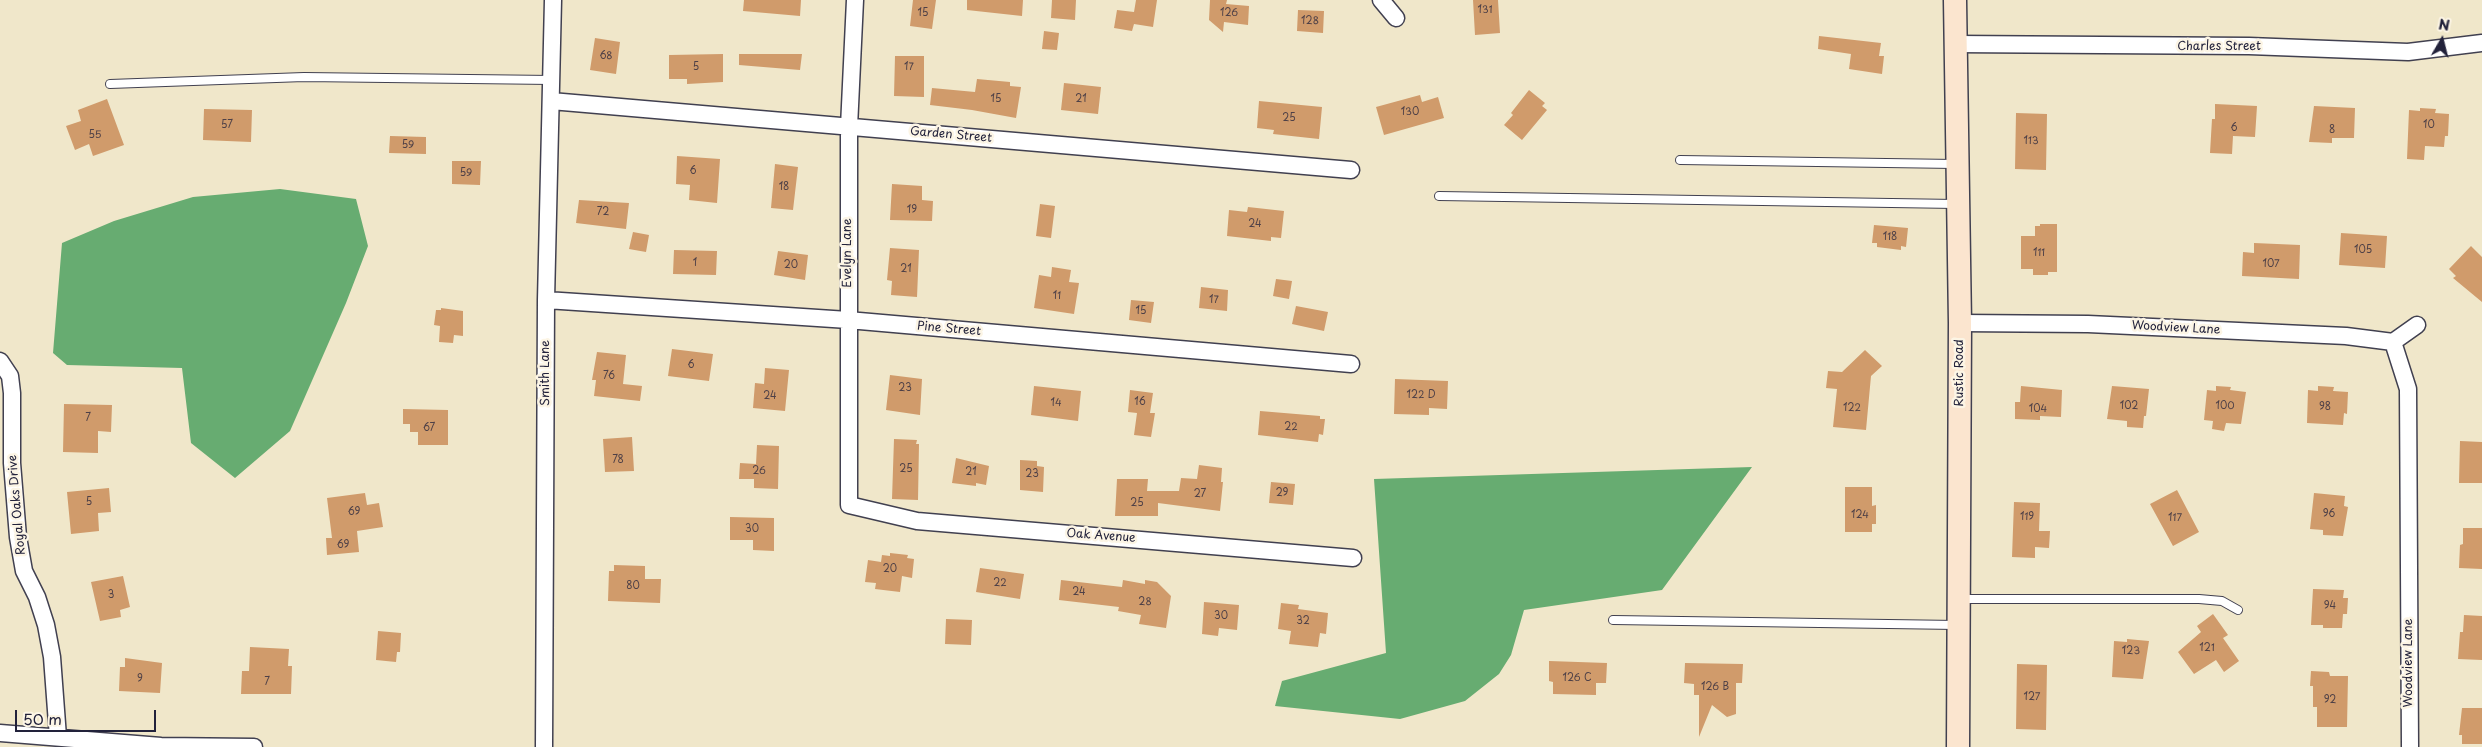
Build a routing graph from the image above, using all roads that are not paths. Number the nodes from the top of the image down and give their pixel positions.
1 (552, 0) edge
2 (855, 0) edge
3 (1381, 0) edge
4 (1955, 0) edge
5 (1396, 18) dead end
6 (2482, 42) edge
7 (1955, 44) junction
8 (552, 80) junction
9 (110, 84) dead end
10 (551, 101) junction
11 (849, 127) junction
12 (1680, 160) dead end
13 (1957, 164) junction
14 (1351, 170) dead end
15 (1439, 196) dead end
16 (1958, 204) junction
17 (546, 300) junction
18 (848, 320) junction
19 (1960, 323) junction
20 (2417, 325) dead end
21 (2393, 342) junction
22 (0, 361) edge
23 (1351, 364) dead end
24 (849, 506) joint
25 (1353, 558) dead end
26 (1959, 599) junction
27 (2238, 610) dead end
28 (1613, 620) dead end
29 (1959, 625) junction
30 (0, 733) edge
31 (58, 737) junction
32 (254, 747) edge
33 (544, 747) edge
34 (1958, 747) edge
35 (2410, 747) edge

1 - 8 street, Smith Lane
2 - 11 street, Evelyn Lane
3 - 5 street
4 - 7 street, Rustic Road
6 - 7 street, Charles Street
7 - 13 street, Rustic Road
8 - 9 lane
8 - 10 street, Smith Lane
10 - 11 street, Garden Street
10 - 17 street, Smith Lane
11 - 14 street, Garden Street
11 - 18 street, Evelyn Lane
12 - 13 lane
13 - 16 street, Rustic Road
15 - 16 lane
16 - 19 street, Rustic Road
17 - 18 street, Pine Street
17 - 33 street, Smith Lane
18 - 23 street, Pine Street
18 - 24 street, Evelyn Lane
19 - 21 street, Woodview Lane
19 - 26 street, Rustic Road
20 - 21 street
21 - 35 street, Woodview Lane
22 - 31 street, Royal Oaks Drive
24 - 25 street, Oak Avenue
26 - 27 lane
26 - 29 street, Rustic Road
28 - 29 lane
29 - 34 street, Rustic Road
30 - 31 street
31 - 32 street

